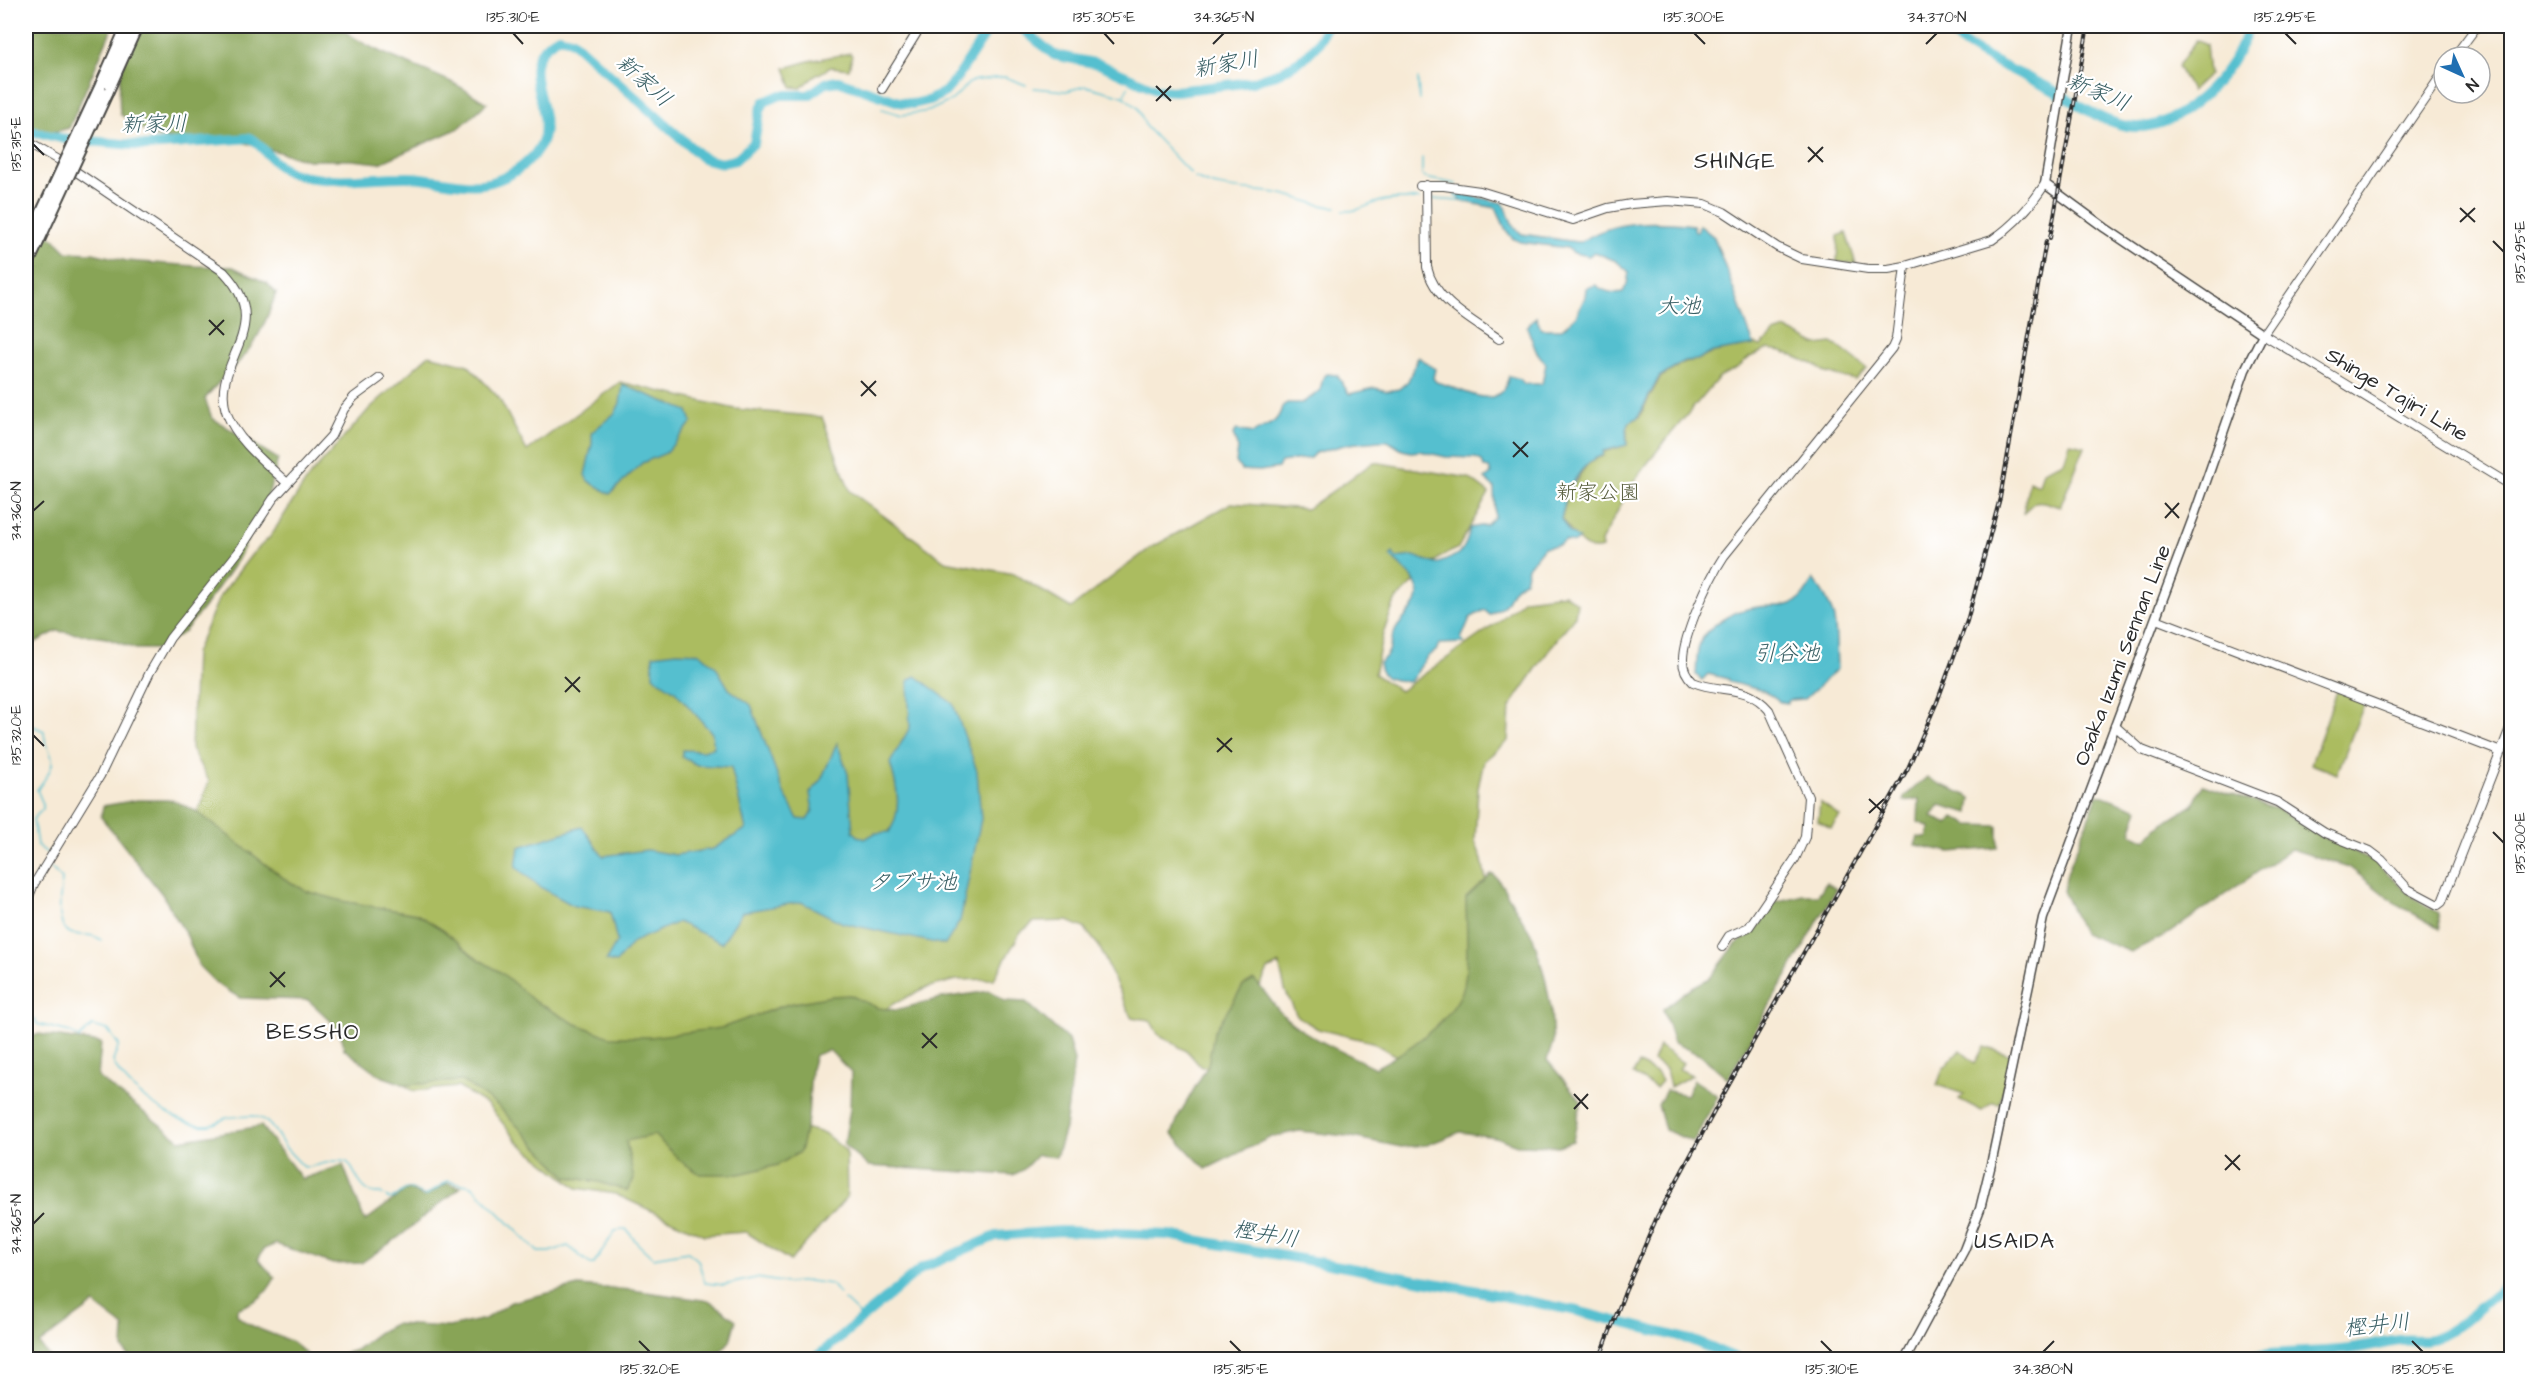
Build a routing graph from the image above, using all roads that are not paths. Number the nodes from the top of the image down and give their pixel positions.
1 (128, 26) edge
2 (137, 26) edge
3 (921, 26) edge
4 (2072, 26) edge
5 (2476, 26) edge
6 (2463, 45) edge
7 (2432, 88) edge
8 (104, 89) junction
9 (882, 89) dead end
10 (26, 141) edge
11 (2045, 184) junction
12 (26, 246) edge
13 (1905, 266) junction
14 (26, 268) edge
15 (2263, 334) junction
16 (1499, 339) dead end
17 (380, 378) dead end
18 (287, 483) junction
19 (2511, 486) edge
20 (2156, 619) junction
21 (2511, 723) edge
22 (2115, 726) junction
23 (2500, 752) junction
24 (26, 904) edge
25 (1722, 947) dead end
26 (1905, 1359) edge

1 - 8 highway
2 - 8 highway
3 - 9 street
4 - 11 main road
5 - 6 street
7 - 15 street
8 - 12 highway, bridge
8 - 14 highway, bridge
10 - 18 street
11 - 13 street
11 - 15 main road
13 - 16 street
13 - 25 street
15 - 19 street, Shinge Tajiri Line
15 - 20 main road, Osaka Izumi Sennan Line
17 - 18 street
18 - 24 street
20 - 22 main road, Osaka Izumi Sennan Line
20 - 23 street
21 - 23 street
22 - 23 street
22 - 26 main road, Osaka Izumi Sennan Line

